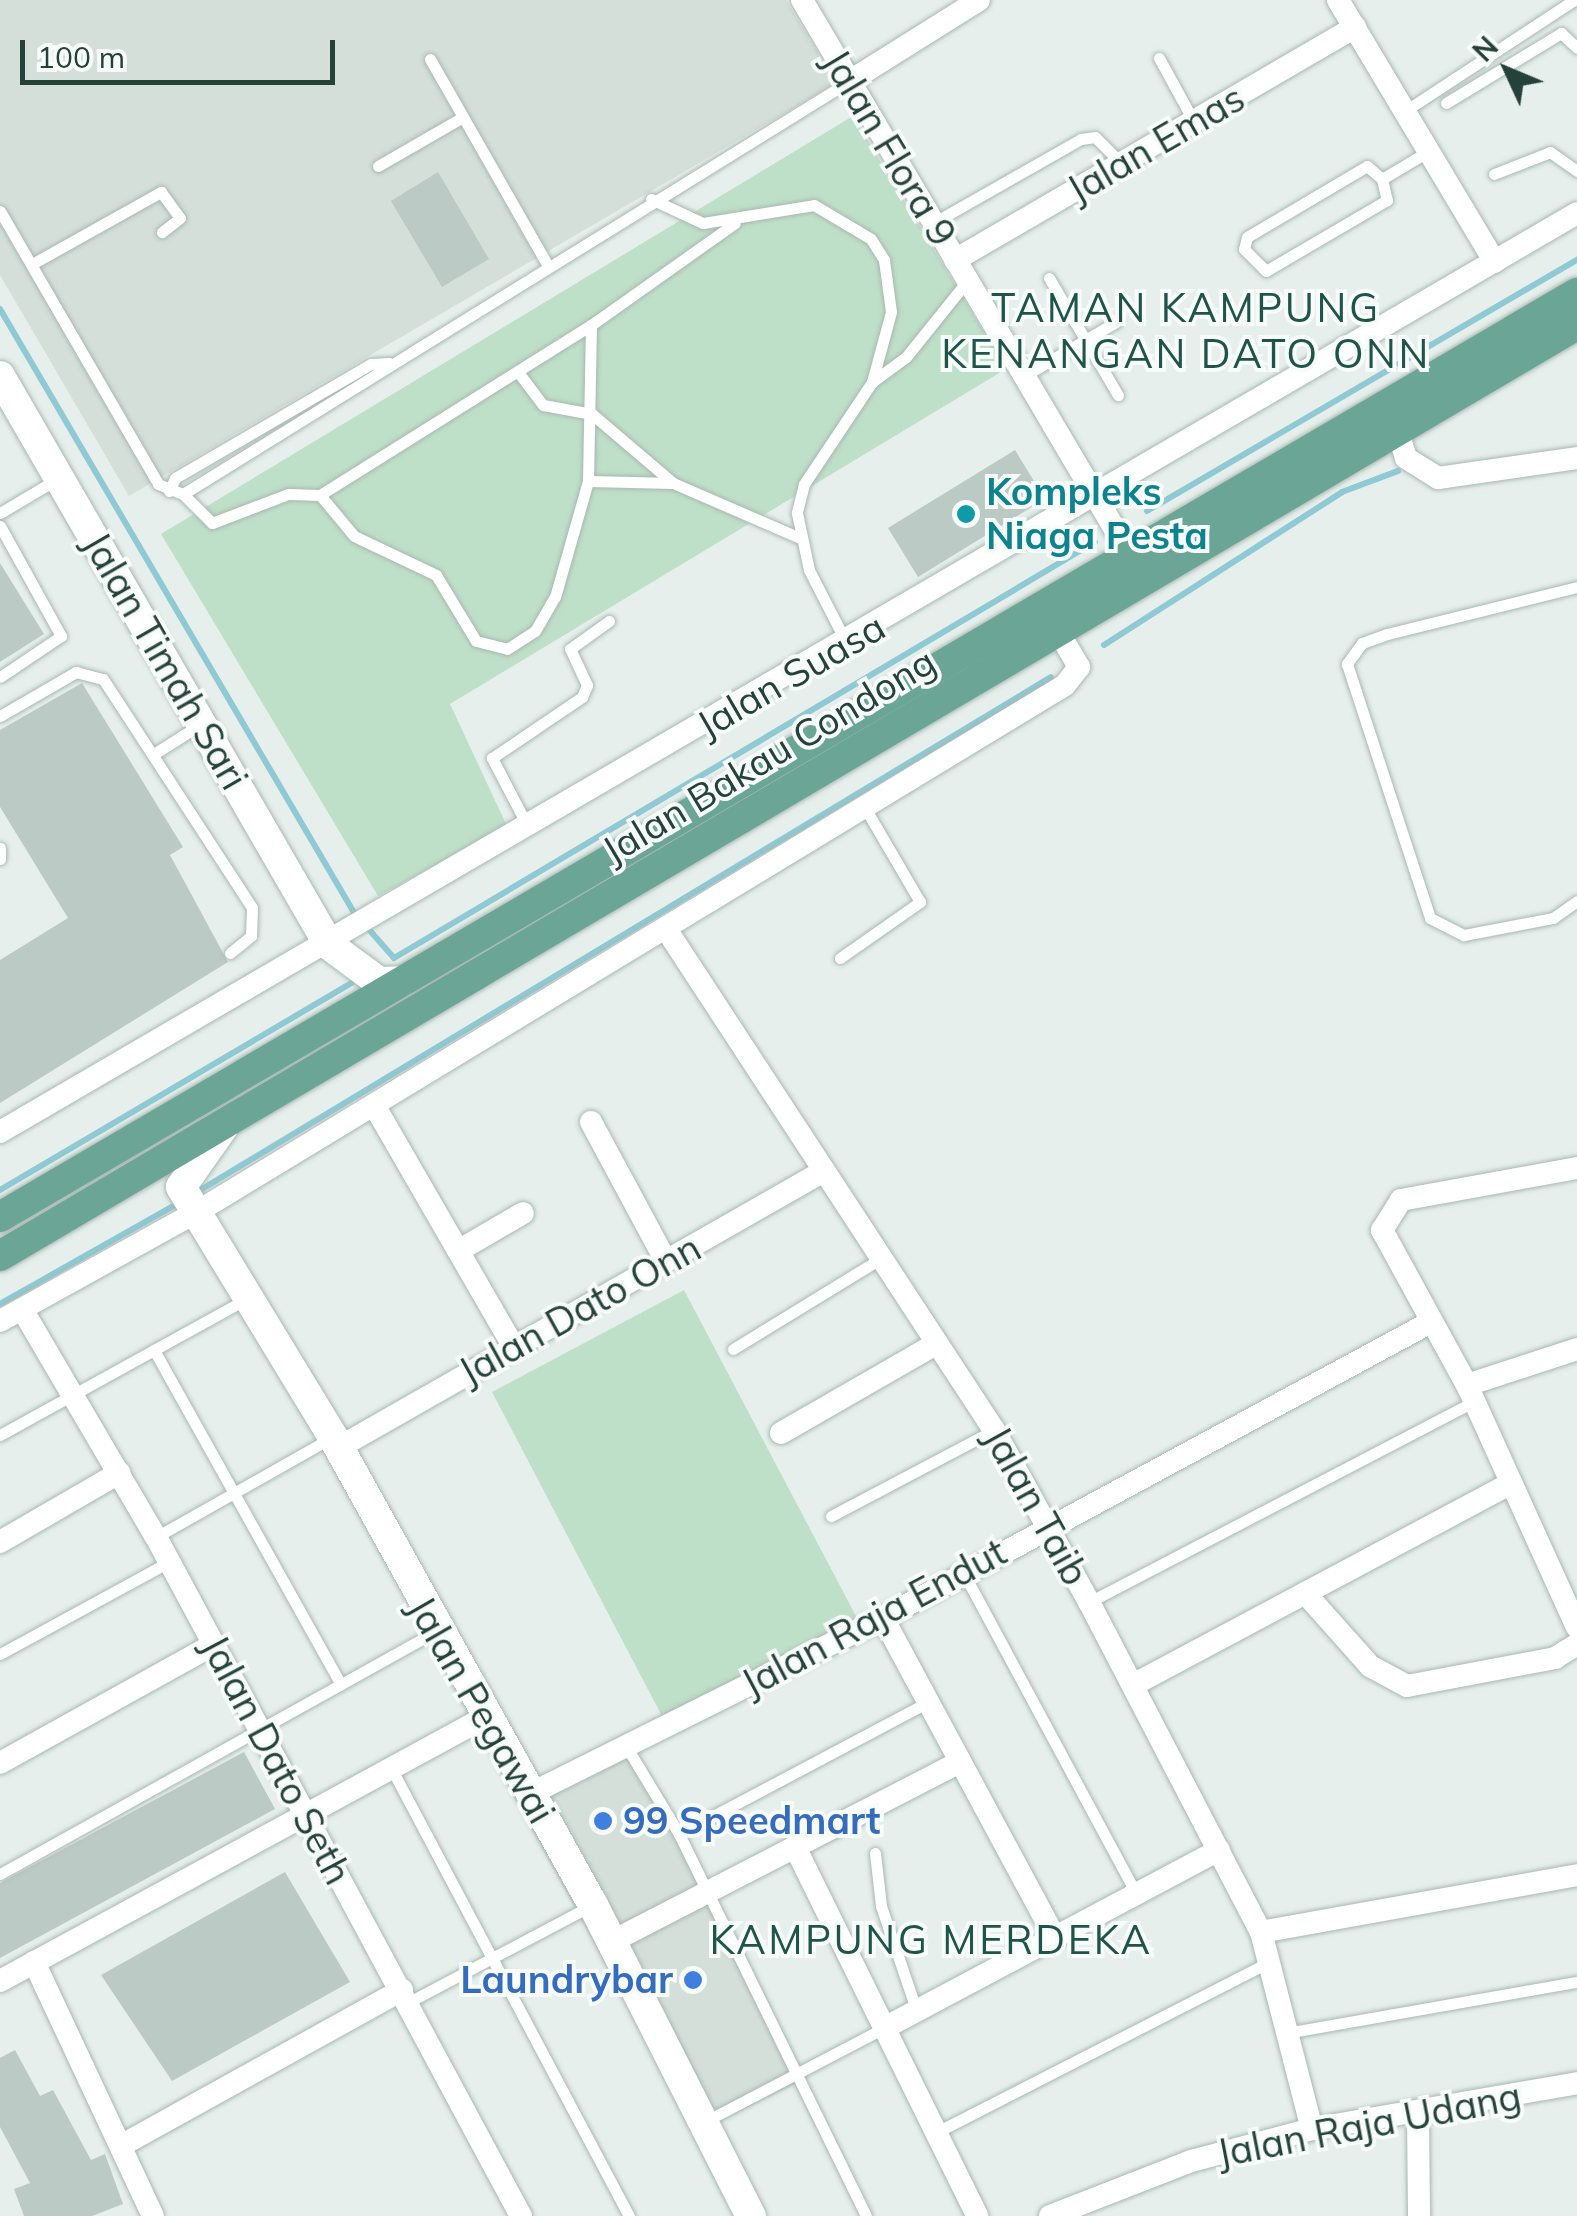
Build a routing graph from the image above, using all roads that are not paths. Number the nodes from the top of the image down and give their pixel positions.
1 (802, 0) edge
2 (980, 0) edge
3 (1574, 0) edge
4 (1340, 1) edge
5 (1355, 27) junction
6 (1577, 48) edge
7 (1159, 58) dead end
8 (430, 59) dead end
9 (850, 81) junction
10 (1446, 103) dead end
11 (1405, 111) junction
12 (463, 117) junction
13 (1194, 122) junction
14 (1429, 151) junction
15 (1122, 165) junction
16 (378, 166) dead end
17 (1577, 171) edge
18 (1494, 174) dead end
19 (1382, 179) junction
20 (651, 199) junction
21 (0, 211) edge
22 (1577, 214) edge
23 (735, 223) junction
24 (934, 223) junction
25 (162, 232) dead end
26 (955, 260) junction
27 (1495, 262) junction
28 (32, 264) junction
29 (547, 264) junction
30 (1049, 278) dead end
31 (967, 280) junction
32 (1577, 293) edge
33 (1116, 322) dead end
34 (592, 324) junction
35 (1577, 324) edge
36 (1085, 340) junction
37 (390, 363) junction
38 (518, 372) junction
39 (0, 376) edge
40 (1024, 376) junction
41 (872, 382) junction
42 (1118, 395) dead end
43 (592, 414) junction
44 (1397, 436) junction
45 (1577, 458) edge
46 (59, 478) junction
47 (588, 481) junction
48 (673, 483) junction
49 (169, 492) junction
50 (182, 494) junction
51 (320, 496) junction
52 (1096, 498) junction
53 (0, 514) edge
54 (0, 526) edge
55 (800, 538) junction
56 (1136, 567) junction
57 (1577, 586) edge
58 (609, 621) dead end
59 (1058, 631) junction
60 (847, 644) junction
61 (0, 677) edge
62 (0, 716) edge
63 (202, 724) junction
64 (157, 752) junction
65 (865, 808) junction
66 (530, 828) junction
67 (0, 848) edge
68 (0, 859) edge
69 (1577, 901) edge
70 (666, 929) junction
71 (341, 946) junction
72 (230, 953) dead end
73 (840, 958) dead end
74 (390, 981) junction
75 (374, 1105) junction
76 (230, 1120) junction
77 (590, 1122) dead end
78 (0, 1132) edge
79 (1577, 1168) edge
80 (822, 1172) junction
81 (119, 1186) junction
82 (189, 1200) junction
83 (523, 1213) dead end
84 (0, 1217) edge
85 (458, 1251) junction
86 (0, 1256) edge
87 (880, 1259) junction
88 (666, 1261) junction
89 (252, 1296) junction
90 (22, 1309) junction
91 (0, 1321) edge
92 (1429, 1324) junction
93 (936, 1344) junction
94 (513, 1346) junction
95 (732, 1349) dead end
96 (1577, 1349) edge
97 (154, 1350) junction
98 (74, 1394) junction
99 (1470, 1394) junction
100 (994, 1430) junction
101 (780, 1433) dead end
102 (0, 1435) edge
103 (336, 1442) junction
104 (119, 1473) junction
105 (1512, 1483) junction
106 (238, 1492) junction
107 (831, 1516) dead end
108 (1047, 1526) junction
109 (156, 1538) junction
110 (0, 1542) edge
111 (168, 1562) junction
112 (963, 1572) junction
113 (1305, 1593) junction
114 (1089, 1602) junction
115 (883, 1618) junction
116 (1577, 1627) edge
117 (434, 1632) junction
118 (1577, 1644) edge
119 (213, 1645) junction
120 (0, 1654) edge
121 (341, 1684) junction
122 (1133, 1685) junction
123 (928, 1702) junction
124 (482, 1719) junction
125 (257, 1727) junction
126 (626, 1746) junction
127 (960, 1762) junction
128 (0, 1763) edge
129 (390, 1766) junction
130 (528, 1795) junction
131 (303, 1814) junction
132 (679, 1834) junction
133 (796, 1847) junction
134 (1219, 1850) junction
135 (875, 1853) dead end
136 (0, 1874) edge
137 (1577, 1874) edge
138 (708, 1892) junction
139 (1135, 1892) junction
140 (593, 1905) junction
141 (1261, 1932) junction
142 (1052, 1934) junction
143 (611, 1942) junction
144 (489, 1955) junction
145 (34, 1962) junction
146 (1271, 1962) junction
147 (0, 1981) edge
148 (1577, 1982) edge
149 (405, 1996) junction
150 (916, 2009) junction
151 (886, 2026) junction
152 (1292, 2032) junction
153 (800, 2077) junction
154 (1577, 2082) edge
155 (1418, 2116) junction
156 (706, 2120) junction
157 (1312, 2129) junction
158 (937, 2132) junction
159 (124, 2144) junction
160 (744, 2214) edge
161 (151, 2216) edge
162 (521, 2216) edge
163 (629, 2216) edge
164 (866, 2216) edge
165 (977, 2216) edge
166 (1050, 2216) edge
167 (1419, 2216) edge

1 - 9 street, Jalan Flora 9
2 - 9 street
3 - 11 lane
4 - 5 street
5 - 11 street
5 - 13 street, Jalan Emas
6 - 10 lane
7 - 13 lane
8 - 12 lane
9 - 20 lane
9 - 24 street, Jalan Flora 9
11 - 14 street
12 - 16 lane
12 - 29 lane
13 - 15 street, Jalan Emas
14 - 19 lane
14 - 27 street
15 - 24 lane
15 - 26 street, Jalan Emas
17 - 18 lane
19 - 19 lane
20 - 23 lane
20 - 29 lane
21 - 28 lane
22 - 27 street, Jalan Suasa
23 - 34 lane
23 - 41 lane
24 - 26 street, Jalan Flora 9
25 - 28 lane
26 - 31 street, Jalan Flora 9
27 - 52 street, Jalan Suasa
28 - 49 lane
29 - 37 lane
30 - 36 lane
31 - 40 street, Jalan Flora 9
31 - 41 lane
32 - 56 main road, Jalan Bakau Condong
33 - 36 lane
34 - 38 lane
34 - 43 lane
35 - 44 main road, Jalan Bakau Condong
36 - 40 lane
36 - 42 lane
37 - 49 lane
37 - 50 lane
38 - 43 lane
38 - 51 lane
39 - 46 street, Jalan Timah Sari
40 - 52 street, Jalan Flora 9
41 - 55 lane
43 - 47 lane
43 - 48 lane
44 - 45 street
44 - 56 main road, Jalan Bakau Condong
46 - 53 lane
46 - 63 street, Jalan Timah Sari
47 - 48 lane
47 - 51 lane
48 - 55 lane
49 - 50 lane
50 - 51 lane
52 - 56 street, Jalan Flora 9
52 - 60 street, Jalan Suasa
54 - 61 lane
55 - 60 lane
56 - 59 main road, Jalan Bakau Condong
56 - 74 main road, Jalan Bakau Condong
57 - 69 lane
58 - 66 lane
59 - 65 street
59 - 76 main road, Jalan Bakau Condong
60 - 66 street, Jalan Suasa
62 - 64 lane
63 - 64 lane
63 - 71 street, Jalan Timah Sari
64 - 72 lane
65 - 70 street
65 - 73 lane
66 - 71 street, Jalan Suasa
67 - 68 lane
70 - 75 street
70 - 80 street, Jalan Taib
71 - 74 street
71 - 78 street, Jalan Suasa
74 - 84 main road, Jalan Bakau Condong
75 - 82 street
75 - 85 street
76 - 81 main road, Jalan Bakau Condong
76 - 82 street
77 - 88 street
79 - 92 street
80 - 87 street, Jalan Taib
80 - 88 street, Jalan Dato Onn
81 - 82 street
81 - 86 main road, Jalan Bakau Condong
82 - 89 street, Jalan Pegawai
82 - 90 street
83 - 85 street
85 - 94 street
87 - 93 street, Jalan Taib
87 - 95 lane
88 - 94 street, Jalan Dato Onn
89 - 97 lane
89 - 103 street, Jalan Pegawai
90 - 91 street
90 - 98 street, Jalan Dato Seth
92 - 99 street
92 - 108 street, Jalan Raja Endut
93 - 100 street, Jalan Taib
93 - 101 street
94 - 103 street, Jalan Dato Onn
96 - 99 street
97 - 98 lane
97 - 106 lane
98 - 102 lane
98 - 104 street, Jalan Dato Seth
99 - 105 street
99 - 114 lane
100 - 107 lane
100 - 108 street, Jalan Taib
103 - 106 lane
103 - 117 street, Jalan Pegawai
104 - 109 street, Jalan Dato Seth
104 - 110 street
105 - 113 street
105 - 116 street
106 - 109 lane
106 - 121 lane
108 - 112 street, Jalan Raja Endut
108 - 114 street, Jalan Taib
109 - 111 street, Jalan Dato Seth
111 - 119 street, Jalan Dato Seth
111 - 120 lane
112 - 115 street, Jalan Raja Endut
112 - 139 lane
113 - 118 street
113 - 122 street
114 - 122 street, Jalan Taib
115 - 123 street
115 - 126 street, Jalan Raja Endut
117 - 121 lane
117 - 124 street, Jalan Pegawai
119 - 125 street, Jalan Dato Seth
119 - 128 street
121 - 125 lane
122 - 134 street, Jalan Taib
123 - 127 street
123 - 132 lane
124 - 129 street
124 - 130 street, Jalan Pegawai
125 - 131 street, Jalan Dato Seth
125 - 136 lane
126 - 130 street, Jalan Raja Endut
126 - 132 lane
127 - 133 street
127 - 142 street
129 - 131 street
129 - 144 lane
130 - 140 street, Jalan Pegawai
131 - 145 street
131 - 149 street, Jalan Dato Seth
132 - 138 lane
133 - 138 street
133 - 151 street
134 - 139 street
134 - 141 street, Jalan Taib
135 - 150 lane
137 - 141 street
138 - 143 street
138 - 153 lane
139 - 142 street
140 - 143 street, Jalan Pegawai
140 - 144 lane
141 - 146 street, Jalan Taib
142 - 150 street
143 - 156 street, Jalan Pegawai
144 - 149 lane
144 - 163 lane
145 - 147 street
145 - 159 street
146 - 152 street, Jalan Taib
146 - 158 lane
148 - 152 lane
149 - 159 street
149 - 162 street, Jalan Dato Seth
150 - 151 street
151 - 153 lane
151 - 158 street
152 - 157 street, Jalan Taib
153 - 156 lane
153 - 164 lane
154 - 155 street, Jalan Raja Udang
155 - 157 street, Jalan Raja Udang
155 - 167 street
156 - 160 street, Jalan Pegawai
157 - 166 street, Jalan Raja Udang
158 - 165 street
159 - 161 street

